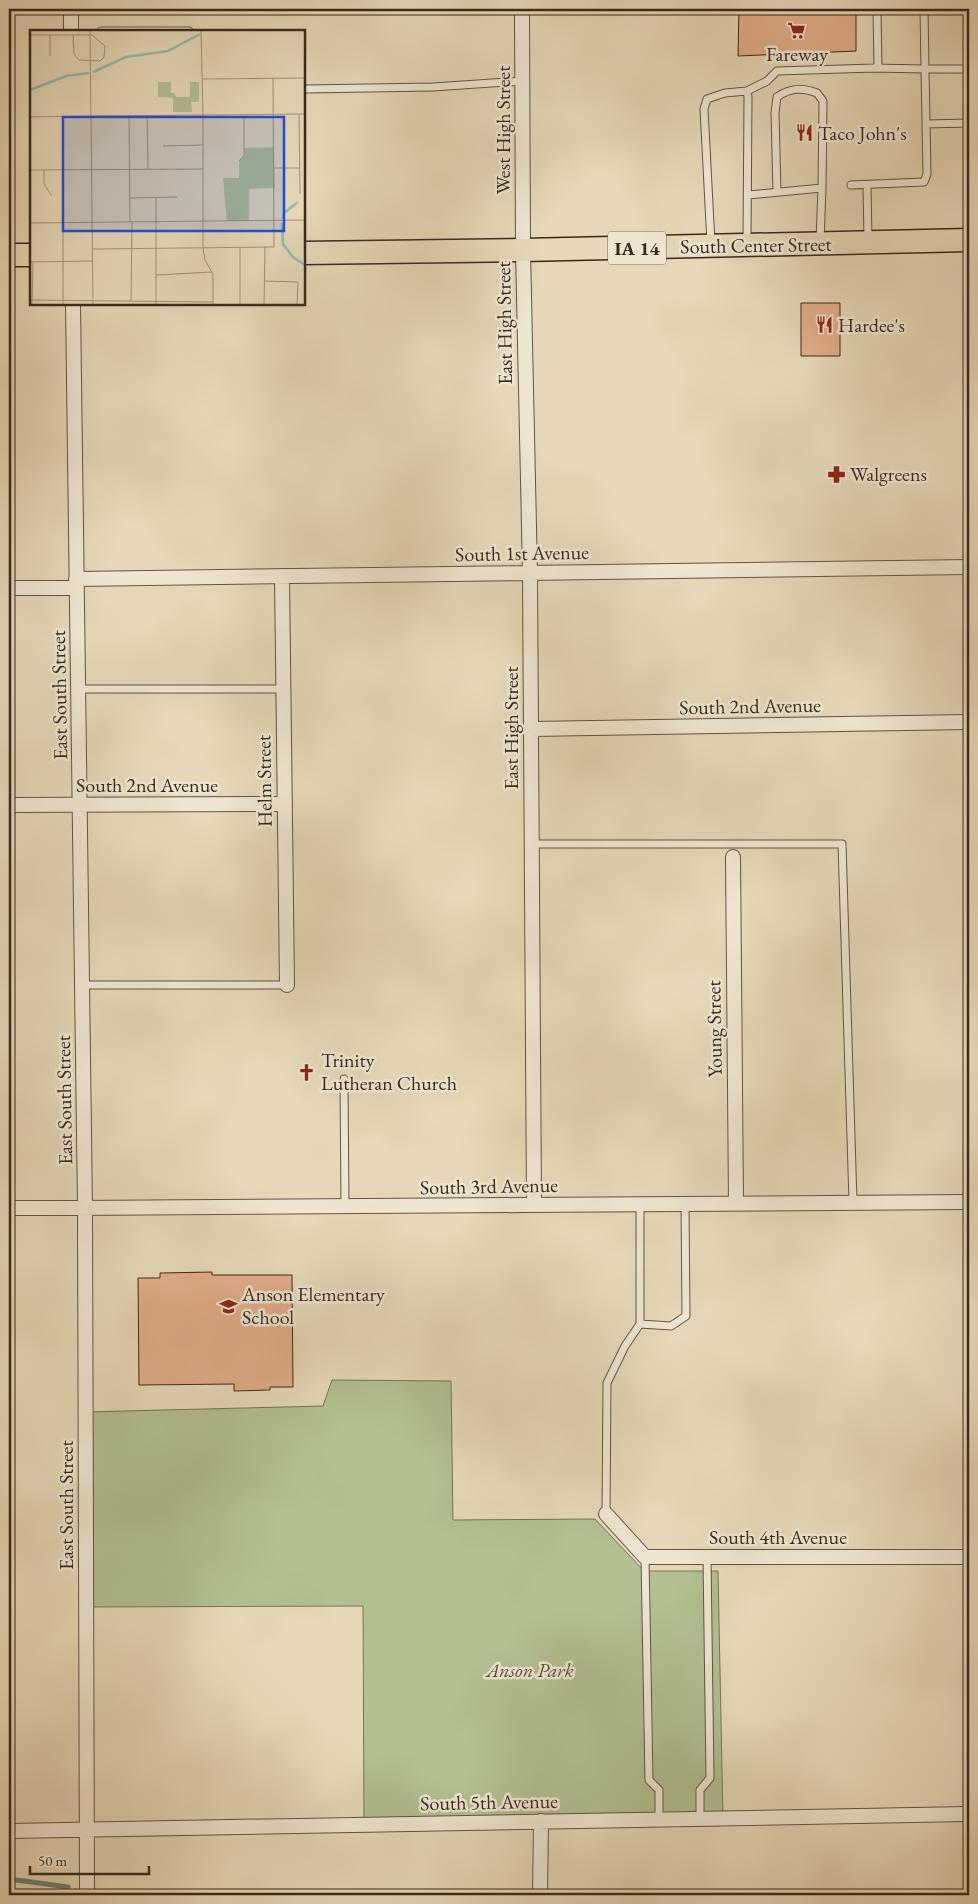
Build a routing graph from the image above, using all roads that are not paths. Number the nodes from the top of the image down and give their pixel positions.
1 (71, 9) edge
2 (522, 9) edge
3 (878, 9) edge
4 (924, 9) edge
5 (71, 30) edge
6 (878, 68) junction
7 (925, 69) junction
8 (969, 69) edge
9 (522, 81) junction
10 (305, 89) edge
11 (747, 90) junction
12 (969, 122) edge
13 (926, 124) junction
14 (851, 185) dead end
15 (867, 185) junction
16 (822, 188) junction
17 (777, 192) junction
18 (748, 195) junction
19 (969, 240) edge
20 (868, 242) junction
21 (820, 244) junction
22 (747, 245) junction
23 (712, 246) junction
24 (523, 250) junction
25 (305, 252) edge
26 (9, 255) edge
27 (30, 255) edge
28 (73, 305) edge
29 (969, 567) edge
30 (530, 573) junction
31 (282, 576) junction
32 (76, 583) junction
33 (9, 588) edge
34 (78, 689) junction
35 (283, 689) junction
36 (969, 722) edge
37 (531, 729) junction
38 (285, 804) junction
39 (9, 805) edge
40 (81, 805) junction
41 (531, 844) junction
42 (733, 856) dead end
43 (83, 985) junction
44 (287, 985) joint
45 (344, 1079) dead end
46 (736, 1202) junction
47 (853, 1202) junction
48 (969, 1202) edge
49 (685, 1203) junction
50 (640, 1204) junction
51 (534, 1205) junction
52 (9, 1208) edge
53 (85, 1208) junction
54 (345, 1208) junction
55 (640, 1324) junction
56 (606, 1514) joint
57 (645, 1556) junction
58 (707, 1557) junction
59 (969, 1557) edge
60 (969, 1814) edge
61 (700, 1819) junction
62 (659, 1820) junction
63 (541, 1821) junction
64 (86, 1830) junction
65 (9, 1831) edge
66 (86, 1895) edge
67 (540, 1895) edge

1 - 5 street
2 - 9 street, West High Street
3 - 6 lane
4 - 7 lane
6 - 7 lane
6 - 11 lane
7 - 8 lane
7 - 13 lane
9 - 10 lane
9 - 24 street, West High Street
11 - 18 lane
11 - 23 lane
12 - 13 lane
13 - 15 lane
14 - 15 lane
15 - 20 lane
16 - 17 lane
16 - 17 lane
16 - 21 lane
17 - 18 lane
18 - 22 lane
19 - 20 main road, South Center Street / IA 14
20 - 21 main road, South Center Street / IA 14
21 - 22 main road, South Center Street / IA 14
22 - 23 main road, South Center Street / IA 14
23 - 24 main road, South Center Street / IA 14
24 - 25 main road, South Center Street / IA 14
24 - 30 street, East High Street
26 - 27 main road
28 - 32 street, East South Street
29 - 30 street, South 1st Avenue
30 - 31 street, South 1st Avenue
30 - 37 street, East High Street
31 - 32 street, South 1st Avenue
31 - 35 street, Helm Street
32 - 33 street, South 1st Avenue
32 - 34 street, East South Street
34 - 35 lane
34 - 40 street, East South Street
35 - 38 street, Helm Street
36 - 37 street, South 2nd Avenue
37 - 41 street, East High Street
38 - 40 street, South 2nd Avenue
38 - 44 street, Helm Street
39 - 40 street, South 2nd Avenue
40 - 43 street, East South Street
41 - 47 lane
41 - 51 street, East High Street
42 - 46 street, Young Street
43 - 44 lane
43 - 53 street, East South Street
45 - 54 lane
46 - 47 street, South 3rd Avenue
46 - 49 street, South 3rd Avenue
47 - 48 street, South 3rd Avenue
49 - 50 street, South 3rd Avenue
49 - 55 lane
50 - 51 street, South 3rd Avenue
50 - 55 lane
51 - 54 street, South 3rd Avenue
52 - 53 street, South 3rd Avenue
53 - 54 street, South 3rd Avenue
53 - 64 street, East South Street
55 - 56 lane
56 - 57 street
57 - 58 street, South 4th Avenue
57 - 62 lane
58 - 59 street, South 4th Avenue
58 - 61 lane
60 - 61 street, South 5th Avenue
61 - 62 street, South 5th Avenue
62 - 63 street, South 5th Avenue
63 - 64 street, South 5th Avenue
63 - 67 street
64 - 65 street, South 5th Avenue
64 - 66 street, East South Street

